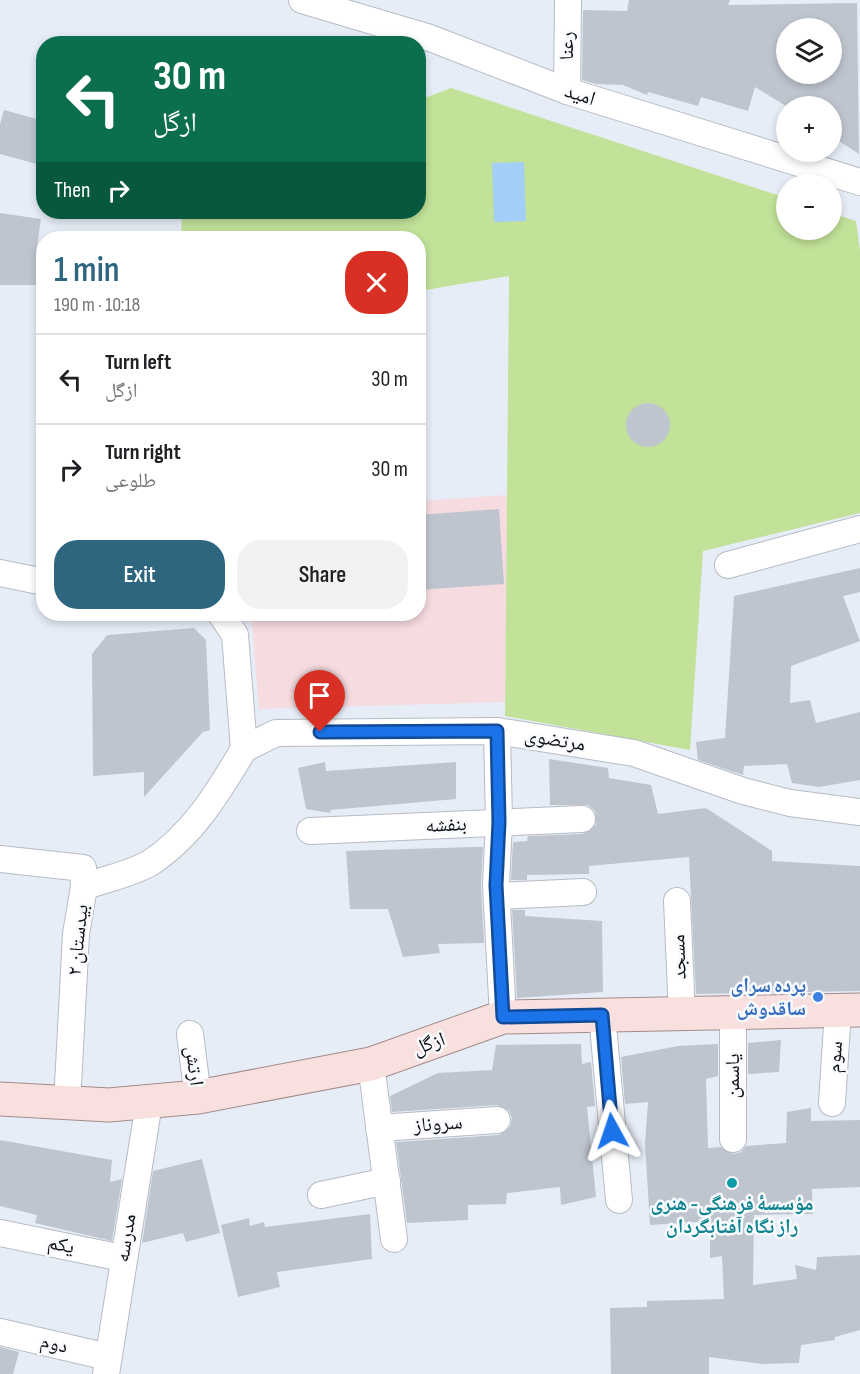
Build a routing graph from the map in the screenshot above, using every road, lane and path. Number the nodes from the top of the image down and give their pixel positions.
1 (302, 0) edge
2 (568, 0) edge
3 (423, 36) edge
4 (426, 37) edge
5 (567, 91) junction
6 (860, 182) edge
7 (860, 529) edge
8 (728, 565) dead end
9 (0, 573) edge
10 (36, 580) edge
11 (226, 621) edge
12 (497, 731) junction
13 (244, 749) junction
14 (860, 812) edge
15 (582, 819) dead end
16 (499, 822) junction
17 (310, 831) dead end
18 (0, 860) edge
19 (84, 887) junction
20 (583, 892) dead end
21 (497, 896) junction
22 (677, 901) dead end
23 (849, 1010) edge
24 (734, 1013) junction
25 (682, 1014) junction
26 (602, 1015) junction
27 (503, 1017) junction
28 (190, 1034) dead end
29 (371, 1064) junction
30 (198, 1097) junction
31 (0, 1099) edge
32 (149, 1103) junction
33 (832, 1103) dead end
34 (67, 1104) junction
35 (496, 1120) dead end
36 (380, 1128) junction
37 (733, 1139) dead end
38 (387, 1181) junction
39 (321, 1195) dead end
40 (619, 1200) dead end
41 (0, 1233) edge
42 (394, 1239) dead end
43 (122, 1258) junction
44 (0, 1332) edge
45 (107, 1365) edge

1 - 3 street, امید
2 - 5 street, رعنا
4 - 5 street, امید
5 - 6 street, امید
7 - 8 street
9 - 10 street
11 - 13 street
12 - 13 street, مرتضوی
12 - 14 street, مرتضوی
12 - 16 street
13 - 19 street, بیدستان ۲
15 - 16 street, بنفشه
16 - 17 street, بنفشه
16 - 21 street
18 - 19 street
19 - 34 street, بیدستان ۲
20 - 21 street
21 - 27 street
22 - 25 street, مسجد
23 - 24 main road, ازگل
23 - 33 street, سوم
24 - 25 main road, ازگل
24 - 37 street, یاسمن
25 - 26 main road, ازگل
26 - 27 main road, ازگل
26 - 40 street
27 - 29 main road, ازگل
28 - 30 street, ارتش
29 - 30 main road, ازگل
29 - 36 street
30 - 32 main road, ازگل
31 - 34 main road, ازگل
32 - 34 main road, ازگل
32 - 43 street, مدرسه
35 - 36 street, سروناز
36 - 38 street
38 - 39 street
38 - 42 street
41 - 43 street, یکم
43 - 45 street, مدرسه
44 - 45 street, دوم

